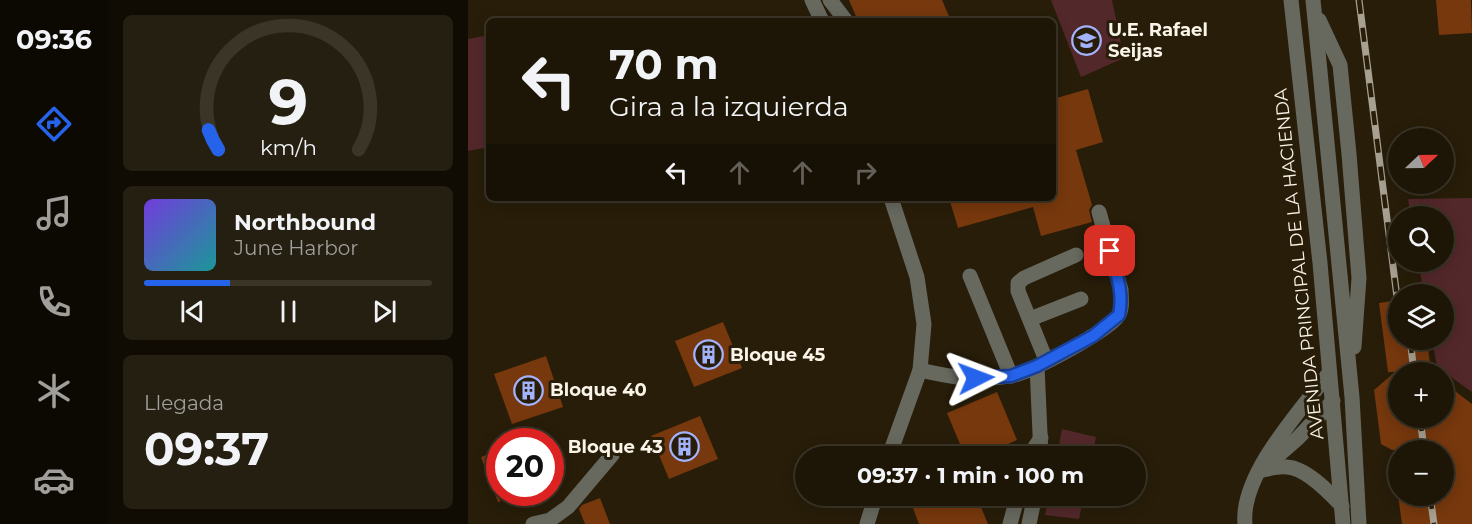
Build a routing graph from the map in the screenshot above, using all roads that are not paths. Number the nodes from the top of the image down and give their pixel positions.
1 (812, 0) edge
2 (830, 0) edge
3 (1291, 0) edge
4 (1314, 4) edge
5 (821, 18) edge
6 (844, 18) edge
7 (892, 201) edge
8 (1099, 212) dead end
9 (1076, 255) dead end
10 (970, 276) dead end
11 (1082, 299) dead end
12 (1030, 319) junction
13 (1042, 363) junction
14 (1349, 368) junction
15 (920, 370) junction
16 (1329, 373) junction
17 (1011, 376) junction
18 (1352, 397) junction
19 (1334, 401) junction
20 (1041, 438) junction
21 (893, 446) edge
22 (1036, 446) edge
23 (1041, 446) edge
24 (612, 455) dead end
25 (1260, 470) junction
26 (873, 506) edge
27 (1015, 506) edge
28 (1033, 506) edge
29 (1342, 506) junction
30 (533, 524) edge
31 (867, 524) edge
32 (1010, 524) edge
33 (1029, 524) edge
34 (1245, 524) edge
35 (1343, 524) edge
36 (1359, 524) edge

1 - 5 street
2 - 6 street
3 - 16 street, AVENIDA PRINCIPAL DE LA HACIENDA
4 - 14 street, AVENIDA PRINCIPAL DE LA HACIENDA
4 - 14 street
7 - 15 street
8 - 13 street
9 - 12 street
10 - 17 street
11 - 12 street
12 - 13 street
13 - 17 street
13 - 20 street
14 - 16 street
14 - 18 street, AVENIDA PRINCIPAL DE LA HACIENDA
15 - 17 street
15 - 21 street
16 - 19 street, AVENIDA PRINCIPAL DE LA HACIENDA
16 - 25 street
18 - 19 street
18 - 36 street, AVENIDA PRINCIPAL DE LA HACIENDA
19 - 25 street
19 - 29 street, AVENIDA PRINCIPAL DE LA HACIENDA
20 - 22 street
20 - 23 street
24 - 30 street
25 - 29 street
25 - 34 street
26 - 31 street
27 - 32 street
28 - 33 street
29 - 35 street, AVENIDA PRINCIPAL DE LA HACIENDA

